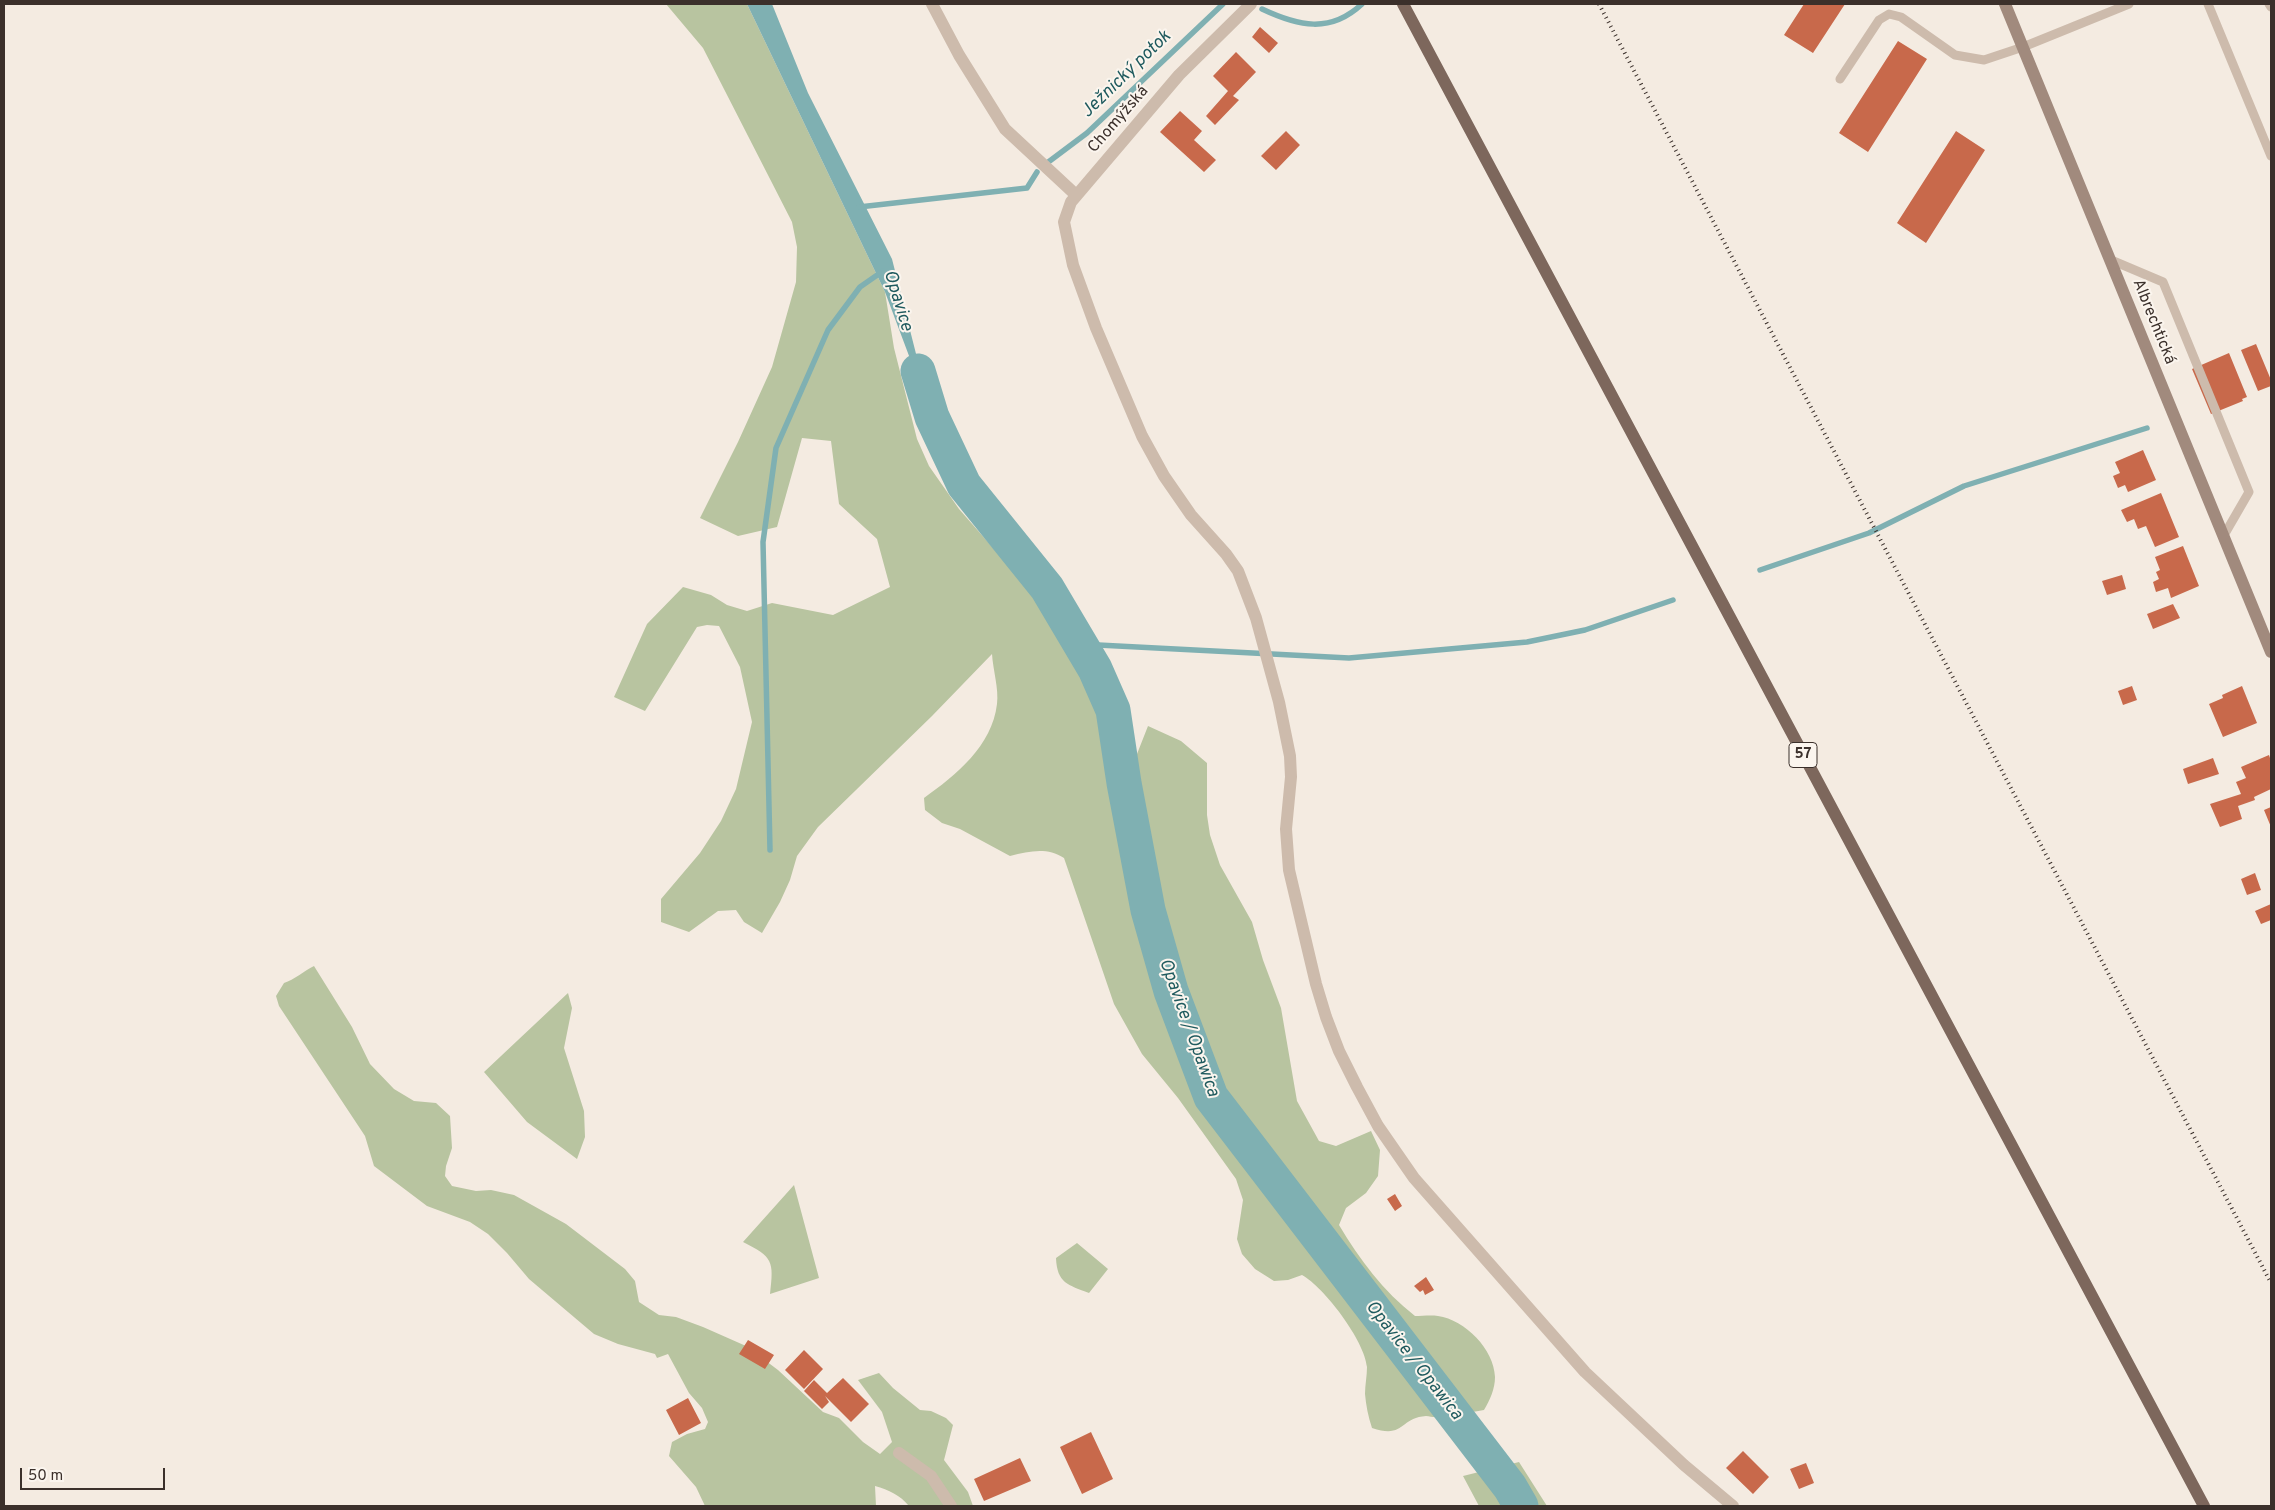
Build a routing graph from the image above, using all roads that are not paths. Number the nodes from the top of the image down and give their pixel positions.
1 (932, 4) edge
2 (1251, 4) edge
3 (1403, 4) edge
4 (2005, 4) edge
5 (2129, 4) edge
6 (2208, 4) edge
7 (2270, 4) edge
8 (2271, 7) edge
9 (2023, 47) junction
10 (1840, 79) dead end
11 (2271, 156) edge
12 (1076, 195) junction
13 (2111, 260) junction
14 (2223, 537) junction
15 (2271, 652) edge
16 (899, 1453) dead end
17 (951, 1506) edge
18 (1733, 1506) edge
19 (2204, 1506) edge

1 - 12 street
2 - 12 street, Chomýžská
3 - 19 main road, 57
4 - 9 main road, Albrechtická
5 - 9 lane
6 - 11 lane
7 - 8 lane
9 - 10 lane
9 - 13 main road, Albrechtická
12 - 18 street, Chomýžská
13 - 14 main road, Albrechtická
13 - 14 lane
14 - 15 main road, Albrechtická
16 - 17 street

